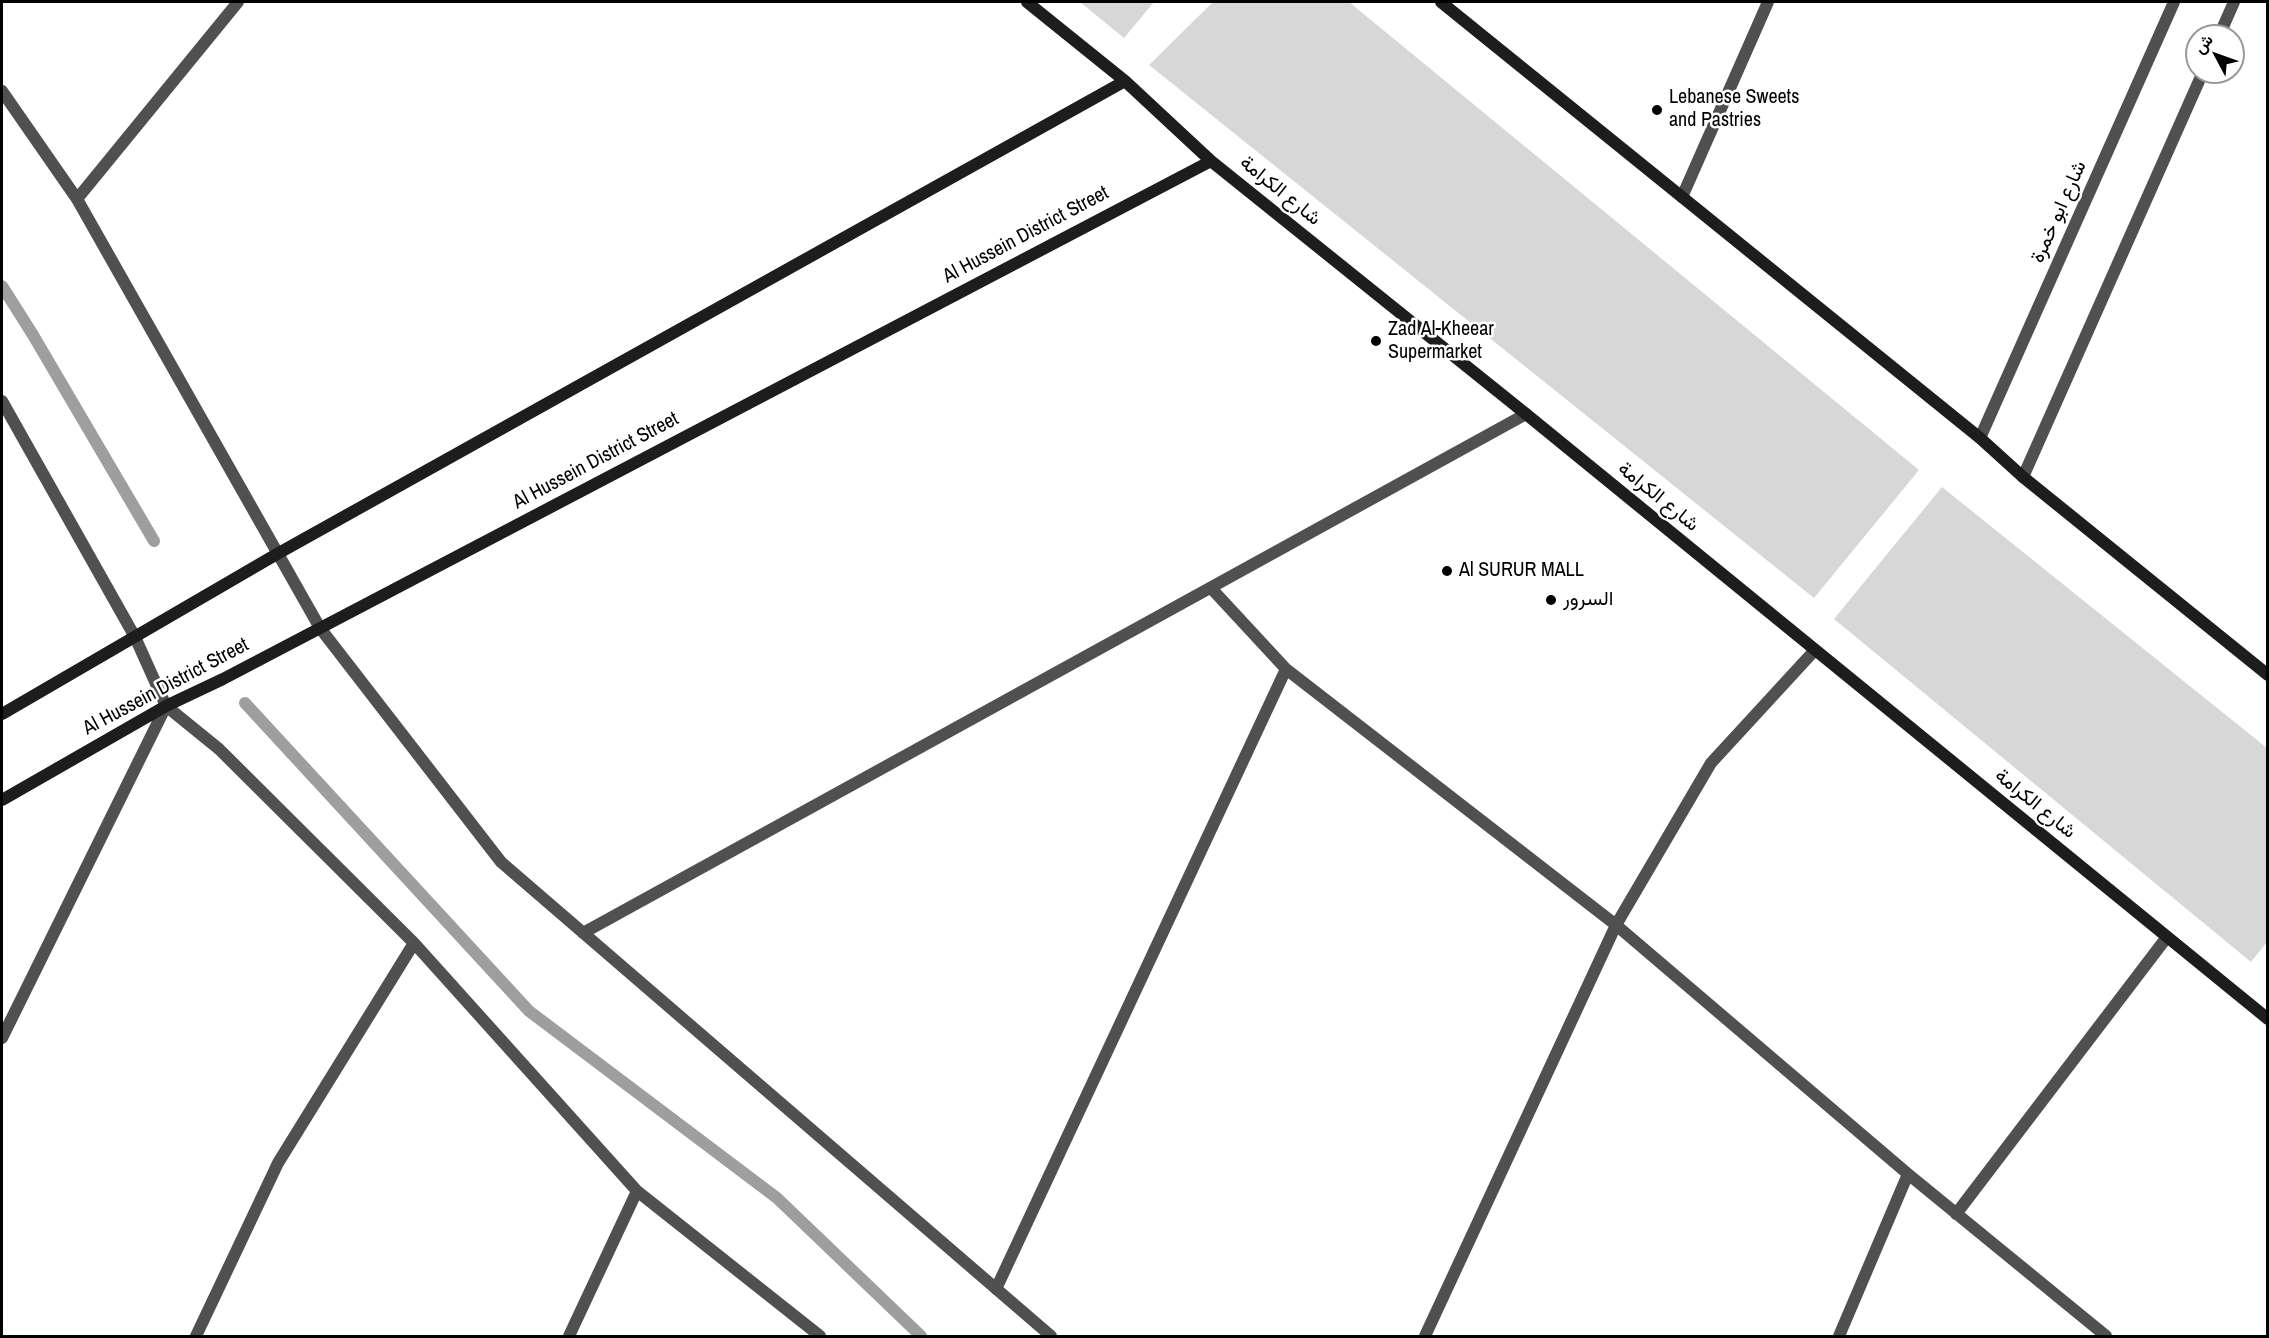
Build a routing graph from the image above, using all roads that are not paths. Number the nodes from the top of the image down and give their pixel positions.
1 (238, 2) edge
2 (1027, 2) edge
3 (1441, 2) edge
4 (1768, 2) edge
5 (2174, 2) edge
6 (2234, 2) edge
7 (2224, 24) edge
8 (1125, 81) junction
9 (2198, 84) edge
10 (2, 91) edge
11 (1211, 161) junction
12 (1682, 197) junction
13 (77, 199) junction
14 (2, 401) edge
15 (1526, 414) junction
16 (1980, 438) junction
17 (2023, 477) junction
18 (277, 554) junction
19 (1211, 588) junction
20 (320, 628) junction
21 (135, 637) junction
22 (1815, 650) junction
23 (1286, 669) junction
24 (2268, 675) edge
25 (166, 706) junction
26 (2, 714) edge
27 (2, 800) edge
28 (1616, 925) junction
29 (583, 933) junction
30 (2167, 937) junction
31 (414, 943) junction
32 (2268, 1019) edge
33 (2, 1038) edge
34 (1908, 1174) junction
35 (637, 1191) junction
36 (1956, 1214) junction
37 (996, 1289) junction
38 (196, 1336) edge
39 (570, 1336) edge
40 (820, 1336) edge
41 (1051, 1336) edge
42 (1425, 1336) edge
43 (1839, 1336) edge
44 (2106, 1336) edge

1 - 13 street
2 - 8 street, شارع الكرامة
3 - 12 street
4 - 12 street
5 - 16 street, شارع ابو خمرة
6 - 7 street
8 - 11 street, شارع الكرامة
8 - 18 street
9 - 17 street
10 - 13 street
11 - 15 street, شارع الكرامة
11 - 20 street, Al Hussein District Street
12 - 16 street
13 - 18 street
14 - 21 street
15 - 19 street
15 - 22 street, شارع الكرامة
16 - 17 street
17 - 24 street
18 - 20 street
18 - 21 street
19 - 23 street
19 - 29 street
20 - 25 street, Al Hussein District Street
20 - 29 street
21 - 25 street
21 - 26 street
22 - 28 street
22 - 30 street, شارع الكرامة
23 - 28 street
23 - 37 street
25 - 27 street, Al Hussein District Street
25 - 31 street
25 - 33 street
28 - 34 street
28 - 42 street
29 - 37 street
30 - 32 street, شارع الكرامة
30 - 36 street
31 - 35 street
31 - 38 street
34 - 36 street
34 - 43 street
35 - 39 street
35 - 40 street
36 - 44 street
37 - 41 street

